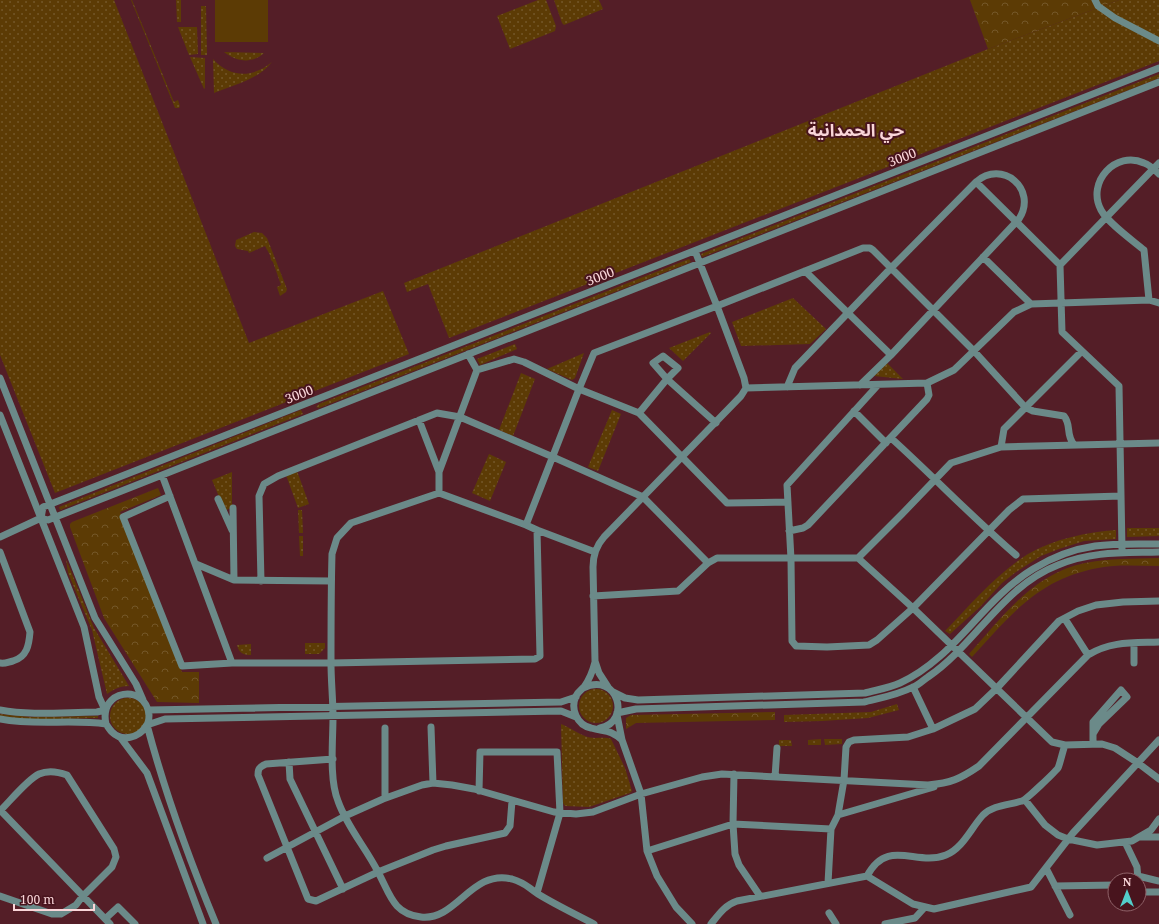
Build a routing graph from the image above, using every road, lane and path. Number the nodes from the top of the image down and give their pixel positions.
1 (1095, 0) edge
2 (1159, 41) edge
3 (1159, 68) edge
4 (1159, 82) edge
5 (1159, 163) edge
6 (1156, 171) edge
7 (976, 182) junction
8 (1106, 218) junction
9 (1016, 222) junction
10 (695, 251) junction
11 (983, 257) junction
12 (700, 263) junction
13 (1060, 265) junction
14 (891, 268) junction
15 (805, 271) junction
16 (1149, 300) junction
17 (1061, 303) junction
18 (1159, 303) edge
19 (1031, 304) junction
20 (718, 306) junction
21 (933, 310) junction
22 (848, 313) junction
23 (974, 351) junction
24 (1082, 351) junction
25 (468, 354) junction
26 (891, 355) junction
27 (477, 370) junction
28 (0, 378) edge
29 (927, 383) junction
30 (860, 385) junction
31 (878, 385) junction
32 (787, 387) junction
33 (746, 388) junction
34 (579, 389) junction
35 (306, 404) junction
36 (1026, 407) junction
37 (854, 411) junction
38 (639, 413) junction
39 (0, 415) edge
40 (311, 416) junction
41 (460, 417) junction
42 (419, 420) junction
43 (716, 423) junction
44 (888, 440) junction
45 (1120, 443) junction
46 (1159, 443) edge
47 (1074, 445) junction
48 (1001, 446) junction
49 (553, 456) junction
50 (683, 457) junction
51 (439, 472) junction
52 (162, 475) junction
53 (936, 479) junction
54 (439, 493) junction
55 (170, 496) junction
56 (1121, 496) junction
57 (643, 498) junction
58 (218, 499) dead end
59 (788, 502) junction
60 (50, 505) junction
61 (234, 508) dead end
62 (55, 517) junction
63 (41, 518) junction
64 (526, 524) junction
65 (537, 530) junction
66 (789, 531) junction
67 (988, 531) junction
68 (234, 533) junction
69 (0, 537) edge
70 (1159, 544) edge
71 (1122, 545) junction
72 (0, 552) edge
73 (595, 552) junction
74 (1159, 552) edge
75 (1122, 553) junction
76 (1016, 555) dead end
77 (858, 558) junction
78 (791, 559) junction
79 (708, 563) junction
80 (196, 564) junction
81 (234, 580) junction
82 (261, 581) junction
83 (331, 581) junction
84 (593, 596) junction
85 (1159, 601) edge
86 (913, 608) junction
87 (1065, 618) junction
88 (1159, 642) edge
89 (1134, 643) junction
90 (952, 646) junction
91 (959, 652) junction
92 (1088, 655) junction
93 (0, 662) edge
94 (595, 662) junction
95 (232, 663) junction
96 (331, 663) junction
97 (1134, 663) dead end
98 (914, 687) junction
99 (583, 688) junction
100 (997, 688) junction
101 (611, 690) junction
102 (814, 694) junction
103 (576, 697) junction
104 (143, 700) junction
105 (814, 703) junction
106 (333, 707) junction
107 (0, 710) edge
108 (105, 710) junction
109 (149, 710) junction
110 (617, 714) junction
111 (333, 716) junction
112 (576, 717) junction
113 (1026, 717) junction
114 (0, 719) edge
115 (106, 724) junction
116 (147, 725) junction
117 (431, 727) dead end
118 (385, 728) dead end
119 (598, 729) junction
120 (933, 729) junction
121 (1093, 734) junction
122 (120, 737) junction
123 (622, 740) junction
124 (1159, 740) edge
125 (1093, 743) junction
126 (1065, 745) junction
127 (777, 748) dead end
128 (333, 759) junction
129 (289, 762) junction
130 (1138, 763) junction
131 (734, 774) junction
132 (775, 777) junction
133 (1159, 779) edge
134 (844, 780) junction
135 (433, 783) junction
136 (946, 784) junction
137 (479, 791) junction
138 (640, 794) junction
139 (385, 798) junction
140 (1025, 800) junction
141 (512, 801) junction
142 (0, 810) edge
143 (560, 813) junction
144 (838, 815) junction
145 (345, 816) junction
146 (1158, 823) edge
147 (733, 824) junction
148 (831, 829) junction
149 (314, 832) junction
150 (1139, 837) junction
151 (1159, 837) edge
152 (1068, 840) junction
153 (1125, 842) junction
154 (286, 848) junction
155 (647, 851) junction
156 (267, 858) dead end
157 (1046, 868) junction
158 (378, 872) junction
159 (1137, 872) edge
160 (867, 876) junction
161 (1147, 879) edge
162 (1159, 881) edge
163 (828, 884) junction
164 (1107, 885) edge
165 (1055, 886) junction
166 (343, 889) junction
167 (1147, 892) edge
168 (1159, 892) edge
169 (537, 893) junction
170 (0, 896) edge
171 (82, 896) junction
172 (760, 896) junction
173 (925, 907) junction
174 (829, 913) dead end
175 (1070, 915) dead end
176 (107, 921) edge
177 (135, 924) edge
178 (203, 924) edge
179 (216, 924) edge
180 (594, 924) edge
181 (692, 924) edge
182 (711, 924) edge
183 (836, 924) edge
184 (885, 924) edge

1 - 2 street
3 - 10 street, 3000
4 - 12 street, 3000
5 - 6 street
6 - 8 street
6 - 8 street
7 - 9 street
7 - 9 street
7 - 14 street
8 - 13 street
8 - 16 street
9 - 11 street
9 - 13 street
10 - 12 street
10 - 35 street, 3000
11 - 19 street
11 - 21 street
12 - 20 street
12 - 25 street, 3000
13 - 17 street
14 - 15 street
14 - 21 street
14 - 22 street
15 - 20 street
15 - 22 street
16 - 17 street
16 - 18 street
17 - 19 street
17 - 24 street
19 - 23 street
20 - 33 street
20 - 34 street
21 - 23 street
21 - 26 street
22 - 26 street
22 - 32 street
23 - 29 street
23 - 36 street
24 - 36 street
24 - 45 street
25 - 27 street
25 - 40 street, 3000
26 - 30 street
27 - 34 street
27 - 41 street
28 - 60 street
29 - 31 street
29 - 44 street
30 - 31 street
30 - 32 street
31 - 37 street
32 - 33 street
33 - 43 street
34 - 38 street
34 - 49 street
35 - 40 street, 3000
35 - 60 street, 3000
36 - 47 street
36 - 48 street
37 - 44 street
37 - 59 street
38 - 43 street
38 - 50 street
39 - 63 street
40 - 52 street, 3000
41 - 42 street
41 - 49 street
41 - 51 street
42 - 51 street
42 - 82 street
43 - 50 street
44 - 53 street
44 - 66 street
45 - 46 street
45 - 47 street
45 - 56 street
47 - 48 street
48 - 53 street
49 - 57 street
49 - 64 street
50 - 57 street
50 - 59 street
51 - 54 street
52 - 55 street
52 - 62 street, 3000
53 - 67 street
53 - 77 street
54 - 64 street
54 - 83 street
55 - 80 street
55 - 95 street
56 - 67 street
56 - 71 street
57 - 73 street
57 - 79 street
58 - 68 street
59 - 66 street
60 - 62 street
60 - 63 street
61 - 68 street
62 - 63 street, 3000
62 - 104 street
63 - 69 street
63 - 108 street
64 - 65 street
65 - 73 street
65 - 96 street
66 - 78 street
67 - 76 street
67 - 86 street
68 - 81 street
70 - 71 street
71 - 75 street
71 - 90 street
72 - 93 street
73 - 84 street
74 - 75 street
75 - 91 street
77 - 78 street
77 - 86 street
78 - 79 street
78 - 86 street
79 - 84 street
80 - 81 street
80 - 95 street
81 - 82 street
82 - 83 street
83 - 96 street
84 - 94 street
85 - 87 street
86 - 90 street
87 - 92 street
87 - 100 street
88 - 89 street
89 - 92 street
89 - 97 street
90 - 91 street
90 - 102 street
91 - 98 street
91 - 100 street
92 - 113 street
94 - 99 street
94 - 101 street
95 - 96 street
96 - 106 street
98 - 105 street
98 - 120 street
99 - 101 street
99 - 103 street
100 - 113 street
100 - 120 street
101 - 102 street
101 - 110 street
102 - 105 street
103 - 106 street
103 - 112 street
104 - 108 street
104 - 109 street
105 - 110 street
106 - 109 street
106 - 111 street
107 - 108 street
108 - 115 street
109 - 116 street
110 - 119 street
110 - 123 street
111 - 112 street
111 - 116 street
111 - 128 street
112 - 119 street
113 - 126 street
113 - 136 street
114 - 115 street
115 - 122 street
116 - 122 street
116 - 179 street
117 - 135 street
118 - 139 street
119 - 123 street
120 - 134 street
121 - 121 street
121 - 125 street
122 - 178 street
123 - 138 street
124 - 130 street
125 - 126 street
125 - 130 street
126 - 140 street
127 - 132 street
128 - 129 street
128 - 145 street
129 - 149 street
129 - 154 street
130 - 133 street
130 - 152 street
131 - 132 street
131 - 138 street
131 - 147 street
132 - 134 street
134 - 136 street
134 - 144 street
135 - 137 street
135 - 139 street
136 - 144 street
137 - 141 street
137 - 143 street
138 - 143 street
138 - 155 street
139 - 145 street
140 - 152 street
140 - 160 street
141 - 143 street
141 - 158 street
142 - 171 street
142 - 171 street
143 - 169 street
144 - 148 street
145 - 149 street
145 - 158 street
146 - 150 street
147 - 148 street
147 - 155 street
147 - 172 street
148 - 163 street
149 - 154 street
149 - 166 street
150 - 151 street
150 - 153 street
152 - 153 street
152 - 157 street
153 - 159 street
154 - 156 street
154 - 166 street
155 - 181 street
157 - 165 street
157 - 173 street
158 - 166 street
158 - 169 street
160 - 163 street
160 - 173 street
161 - 162 street
163 - 172 street
164 - 165 street
165 - 175 street
167 - 168 street
169 - 180 street
170 - 171 street
171 - 176 street
172 - 182 street
173 - 184 street
174 - 183 street
176 - 177 street

